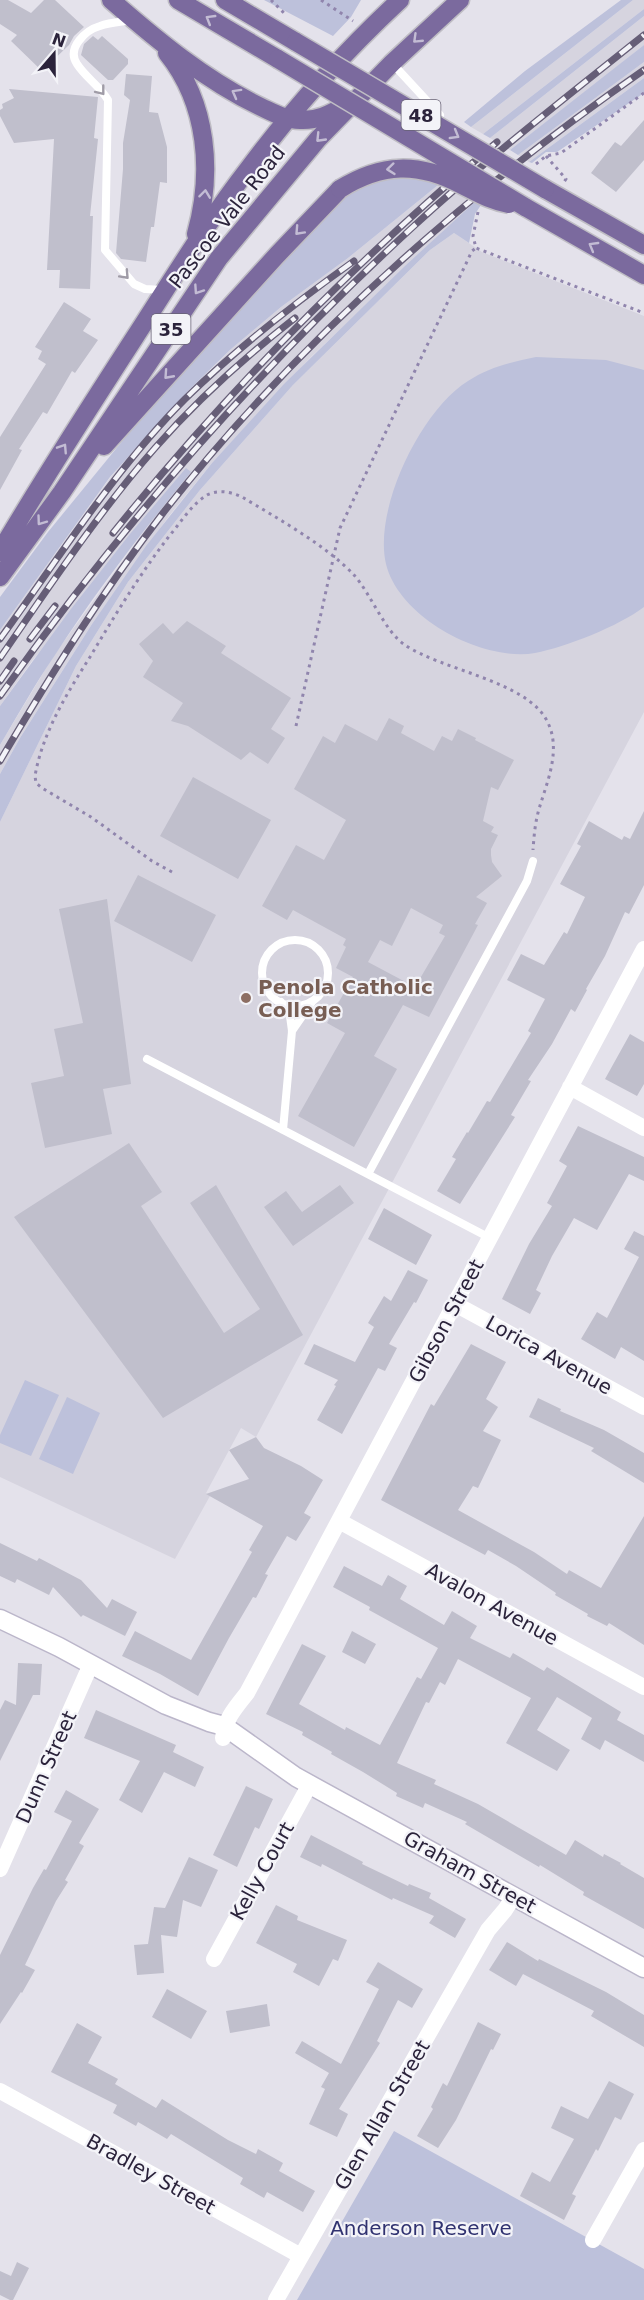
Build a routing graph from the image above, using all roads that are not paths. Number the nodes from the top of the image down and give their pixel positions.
1 (111, 0) edge
2 (178, 0) edge
3 (225, 0) edge
4 (400, 0) edge
5 (460, 0) edge
6 (134, 20) junction
7 (156, 40) junction
8 (392, 63) junction
9 (361, 97) junction
10 (440, 115) dead end
11 (288, 119) junction
12 (525, 207) junction
13 (644, 245) edge
14 (192, 251) junction
15 (644, 275) edge
16 (166, 290) junction
17 (62, 492) junction
18 (0, 552) edge
19 (0, 577) edge
20 (533, 861) road end
21 (644, 949) edge
22 (314, 1000) junction
23 (281, 1002) junction
24 (292, 1032) junction
25 (147, 1059) dead end
26 (570, 1087) junction
27 (644, 1128) edge
28 (283, 1130) junction
29 (368, 1174) junction
30 (490, 1238) junction
31 (455, 1304) junction
32 (644, 1407) edge
33 (339, 1521) junction
34 (0, 1619) edge
35 (91, 1664) junction
36 (644, 1687) edge
37 (227, 1732) junction
38 (303, 1781) junction
39 (0, 1869) edge
40 (509, 1893) junction
41 (214, 1959) dead end
42 (644, 1968) edge
43 (0, 2091) edge
44 (644, 2150) edge
45 (593, 2240) dead end
46 (301, 2256) junction
47 (276, 2300) edge

1 - 6 main road
12 -> 2 main road, 48, bridge
3 -> 13 main road, 48, bridge
4 - 11 main road, Pascoe Vale Road / 35
5 -> 8 main road, Pascoe Vale Road / 35
6 - 7 main road
6 -> 16 lane
11 -> 7 main road
14 -> 7 main road
8 - 9 main road, Pascoe Vale Road / 35
8 - 10 lane
9 - 11 main road
9 -> 17 main road, Pascoe Vale Road / 35
11 - 14 main road, Pascoe Vale Road / 35
15 -> 12 main road, 48
12 -> 17 main road, bridge
14 - 16 main road, Pascoe Vale Road / 35
18 -> 16 main road, Pascoe Vale Road / 35
17 -> 19 main road, Pascoe Vale Road / 35
20 - 29 lane
21 - 26 street, Gibson Street
22 - 23 lane
22 - 23 lane
22 - 24 lane
23 - 24 lane
24 - 28 lane
25 - 28 lane
26 - 27 street
26 - 30 street, Gibson Street
28 - 29 lane
29 - 30 lane
30 - 31 street, Gibson Street
31 - 32 street, Lorica Avenue
31 - 33 street, Gibson Street
33 - 36 street, Avalon Avenue
33 - 37 street, Gibson Street
34 - 35 street, Graham Street
35 - 37 street, Graham Street
35 - 39 street, Dunn Street
37 - 38 street, Graham Street
38 - 40 street, Graham Street
38 - 41 street, Kelly Court
40 - 42 street, Graham Street
40 - 46 street, Glen Allan Street
43 - 46 street, Bradley Street
44 - 45 street
46 - 47 street, Glen Allan Street

